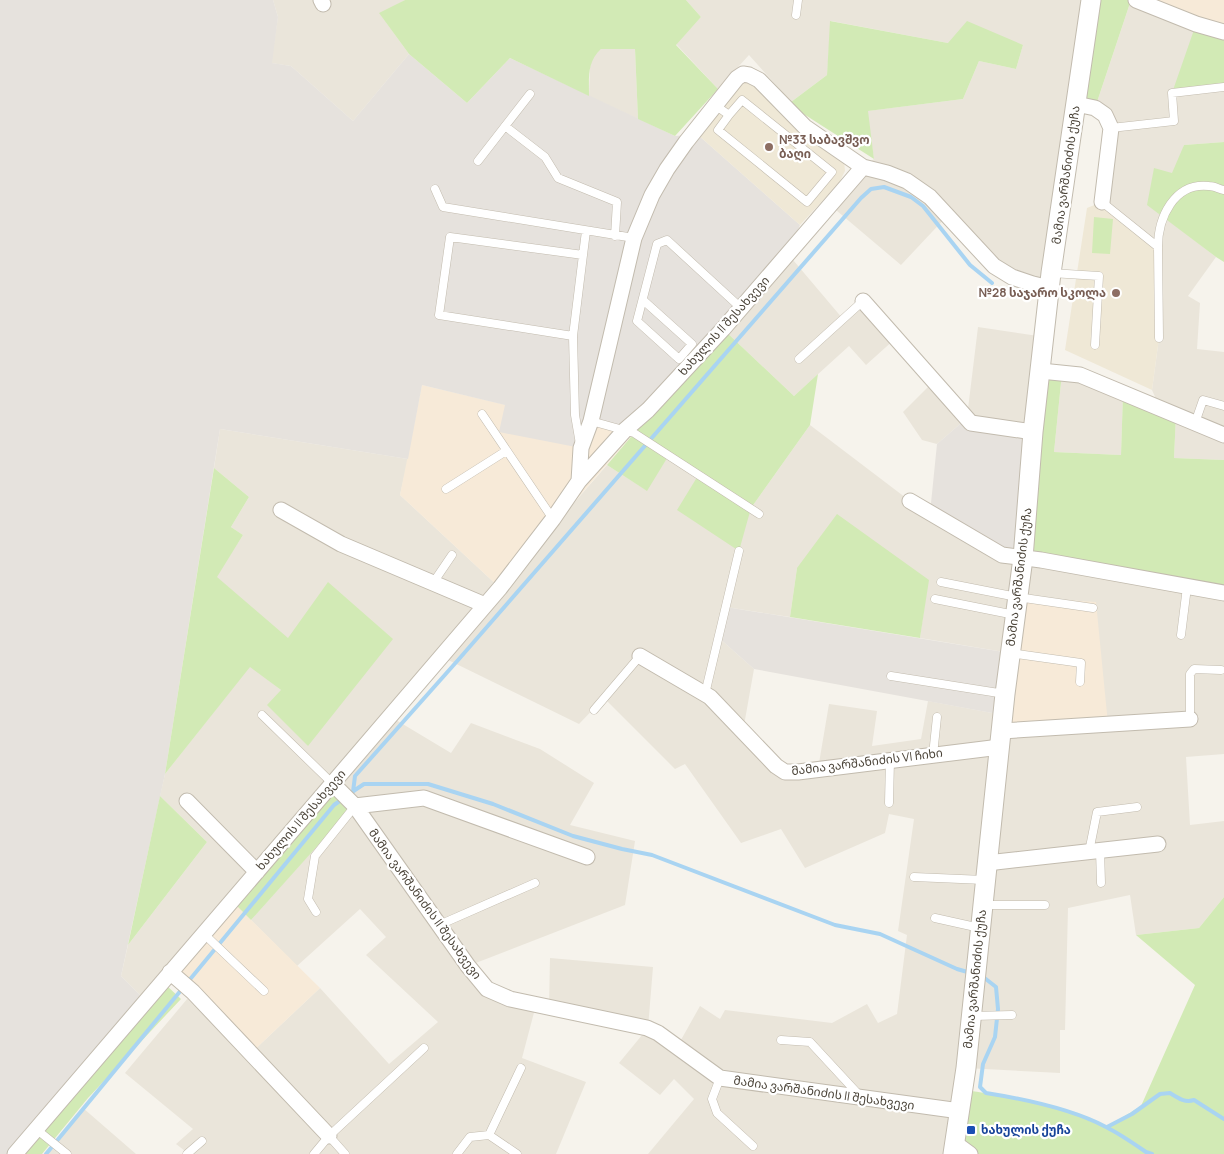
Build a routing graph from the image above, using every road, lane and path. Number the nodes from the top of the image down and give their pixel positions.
1 (798, 0) edge
2 (1091, 0) edge
3 (1136, 0) edge
4 (796, 15) dead end
5 (1224, 32) edge
6 (1224, 87) edge
7 (530, 94) dead end
8 (1076, 104) junction
9 (715, 105) junction
10 (729, 115) junction
11 (505, 126) junction
12 (1111, 128) junction
13 (478, 161) dead end
14 (863, 167) junction
15 (435, 189) dead end
16 (1224, 190) edge
17 (1102, 202) joint
18 (586, 231) junction
19 (614, 236) junction
20 (634, 238) junction
21 (1158, 247) junction
22 (584, 255) junction
23 (1051, 280) junction
24 (643, 300) junction
25 (862, 301) joint
26 (741, 308) junction
27 (573, 336) junction
28 (1159, 338) dead end
29 (1096, 345) dead end
30 (799, 359) dead end
31 (1041, 371) junction
32 (1224, 406) edge
33 (482, 414) dead end
34 (591, 421) junction
35 (1195, 422) junction
36 (625, 430) junction
37 (1033, 432) junction
38 (1224, 435) edge
39 (581, 448) junction
40 (506, 451) junction
41 (579, 481) junction
42 (446, 489) dead end
43 (910, 501) dead end
44 (281, 510) dead end
45 (759, 514) dead end
46 (553, 519) junction
47 (739, 551) dead end
48 (452, 555) dead end
49 (1023, 558) junction
50 (940, 582) dead end
51 (432, 583) junction
52 (1187, 587) junction
53 (1224, 593) edge
54 (1017, 597) junction
55 (935, 599) dead end
56 (486, 606) junction
57 (1093, 608) dead end
58 (1015, 616) junction
59 (1181, 635) dead end
60 (1010, 653) junction
61 (640, 656) joint
62 (1221, 670) dead end
63 (892, 676) dead end
64 (1080, 682) dead end
65 (705, 694) junction
66 (1005, 694) junction
67 (594, 710) dead end
68 (262, 715) dead end
69 (937, 717) dead end
70 (1190, 719) joint
71 (1001, 739) junction
72 (932, 755) junction
73 (890, 760) junction
74 (333, 784) junction
75 (187, 802) dead end
76 (888, 803) dead end
77 (354, 805) junction
78 (1137, 807) dead end
79 (1158, 844) dead end
80 (1094, 851) junction
81 (588, 857) dead end
82 (257, 872) junction
83 (987, 872) junction
84 (914, 876) dead end
85 (535, 883) dead end
86 (1102, 884) dead end
87 (983, 905) junction
88 (1045, 905) dead end
89 (316, 912) dead end
90 (935, 918) dead end
91 (438, 925) junction
92 (980, 928) junction
93 (207, 937) junction
94 (170, 972) junction
95 (264, 991) dead end
96 (1009, 1015) dead end
97 (980, 1016) junction
98 (781, 1040) dead end
99 (424, 1048) dead end
100 (521, 1068) dead end
101 (720, 1078) junction
102 (862, 1098) junction
103 (960, 1111) junction
104 (36, 1129) junction
105 (489, 1135) junction
106 (329, 1136) junction
107 (202, 1141) dead end
108 (753, 1146) dead end
109 (959, 1150) edge
110 (15, 1154) edge
111 (67, 1154) edge
112 (187, 1154) edge
113 (314, 1154) edge
114 (345, 1154) edge
115 (457, 1154) edge
116 (517, 1154) edge

1 - 4 lane
2 - 8 street, მამია ვარშანიძის ქუჩა
3 - 5 street
6 - 12 lane
7 - 11 lane
8 - 12 street
8 - 23 street, მამია ვარშანიძის ქუჩა
9 - 10 lane
9 - 14 street
9 - 20 street
10 - 10 lane
11 - 13 lane
11 - 19 lane
12 - 17 street
14 - 23 street
14 - 26 street, ხახულის II შესახვევი
15 - 18 lane
16 - 21 lane
17 - 21 lane
18 - 19 lane
18 - 22 lane
19 - 20 lane
20 - 34 street
21 - 28 lane
22 - 27 lane
22 - 27 lane
23 - 29 lane
23 - 31 street, მამია ვარშანიძის ქუჩა
24 - 24 lane
24 - 26 lane
25 - 30 lane
25 - 37 street
26 - 36 street, ხახულის II შესახვევი
27 - 39 lane
31 - 35 street
31 - 37 street, მამია ვარშანიძის ქუჩა
32 - 35 lane
33 - 40 lane
34 - 36 lane
34 - 39 street
35 - 38 street
36 - 41 street, ხახულის II შესახვევი
36 - 45 lane
37 - 49 street, მამია ვარშანიძის ქუჩა
39 - 41 street
40 - 42 lane
40 - 46 lane
41 - 46 street, ხახულის II შესახვევი
43 - 49 street
44 - 51 street
46 - 56 street, ხახულის II შესახვევი
47 - 65 lane
48 - 51 lane
49 - 52 street
49 - 54 street, მამია ვარშანიძის ქუჩა
50 - 54 lane
51 - 56 street
52 - 53 street
52 - 59 lane
54 - 57 lane
54 - 58 street, მამია ვარშანიძის ქუჩა
55 - 58 lane
56 - 74 street, ხახულის II შესახვევი
58 - 60 street, მამია ვარშანიძის ქუჩა
60 - 64 lane
60 - 66 street, მამია ვარშანიძის ქუჩა
61 - 65 street, მამია ვარშანიძის VI ჩიხი
61 - 67 lane, მამია ვარშანიძის VI ჩიხი
62 - 70 lane
63 - 66 lane
65 - 73 street, მამია ვარშანიძის VI ჩიხი
66 - 71 street, მამია ვარშანიძის ქუჩა
68 - 74 lane
69 - 72 lane
70 - 71 street, მამია ვარშანიძის VI ჩიხი
71 - 72 street, მამია ვარშანიძის VI ჩიხი
71 - 83 street, მამია ვარშანიძის ქუჩა
72 - 73 street, მამია ვარშანიძის VI ჩიხი
73 - 76 lane
74 - 77 street, მამია ვარშანიძის II შესახვევი
74 - 82 street, ხახულის II შესახვევი
75 - 82 street
77 - 81 street
77 - 89 lane
77 - 91 street, მამია ვარშანიძის II შესახვევი
78 - 80 lane
79 - 80 street
80 - 83 street
80 - 86 lane
82 - 93 street, ხახულის II შესახვევი
83 - 84 lane
83 - 87 street, მამია ვარშანიძის ქუჩა
85 - 91 lane
87 - 88 lane
87 - 92 street, მამია ვარშანიძის ქუჩა
90 - 92 lane
91 - 101 street, მამია ვარშანიძის II შესახვევი
92 - 97 street, მამია ვარშანიძის ქუჩა
93 - 94 street, ხახულის II შესახვევი
93 - 95 lane
94 - 104 street, ხახულის II შესახვევი
94 - 106 street
96 - 97 lane
97 - 103 street, მამია ვარშანიძის ქუჩა
98 - 102 lane
99 - 106 lane
100 - 105 lane
101 - 102 street, მამია ვარშანიძის II შესახვევი
101 - 108 lane
102 - 103 street, მამია ვარშანიძის II შესახვევი
103 - 109 street, მამია ვარშანიძის ქუჩა
104 - 110 street, ხახულის II შესახვევი
104 - 111 lane
105 - 115 lane
105 - 116 lane
106 - 113 lane
106 - 114 lane
107 - 112 lane

